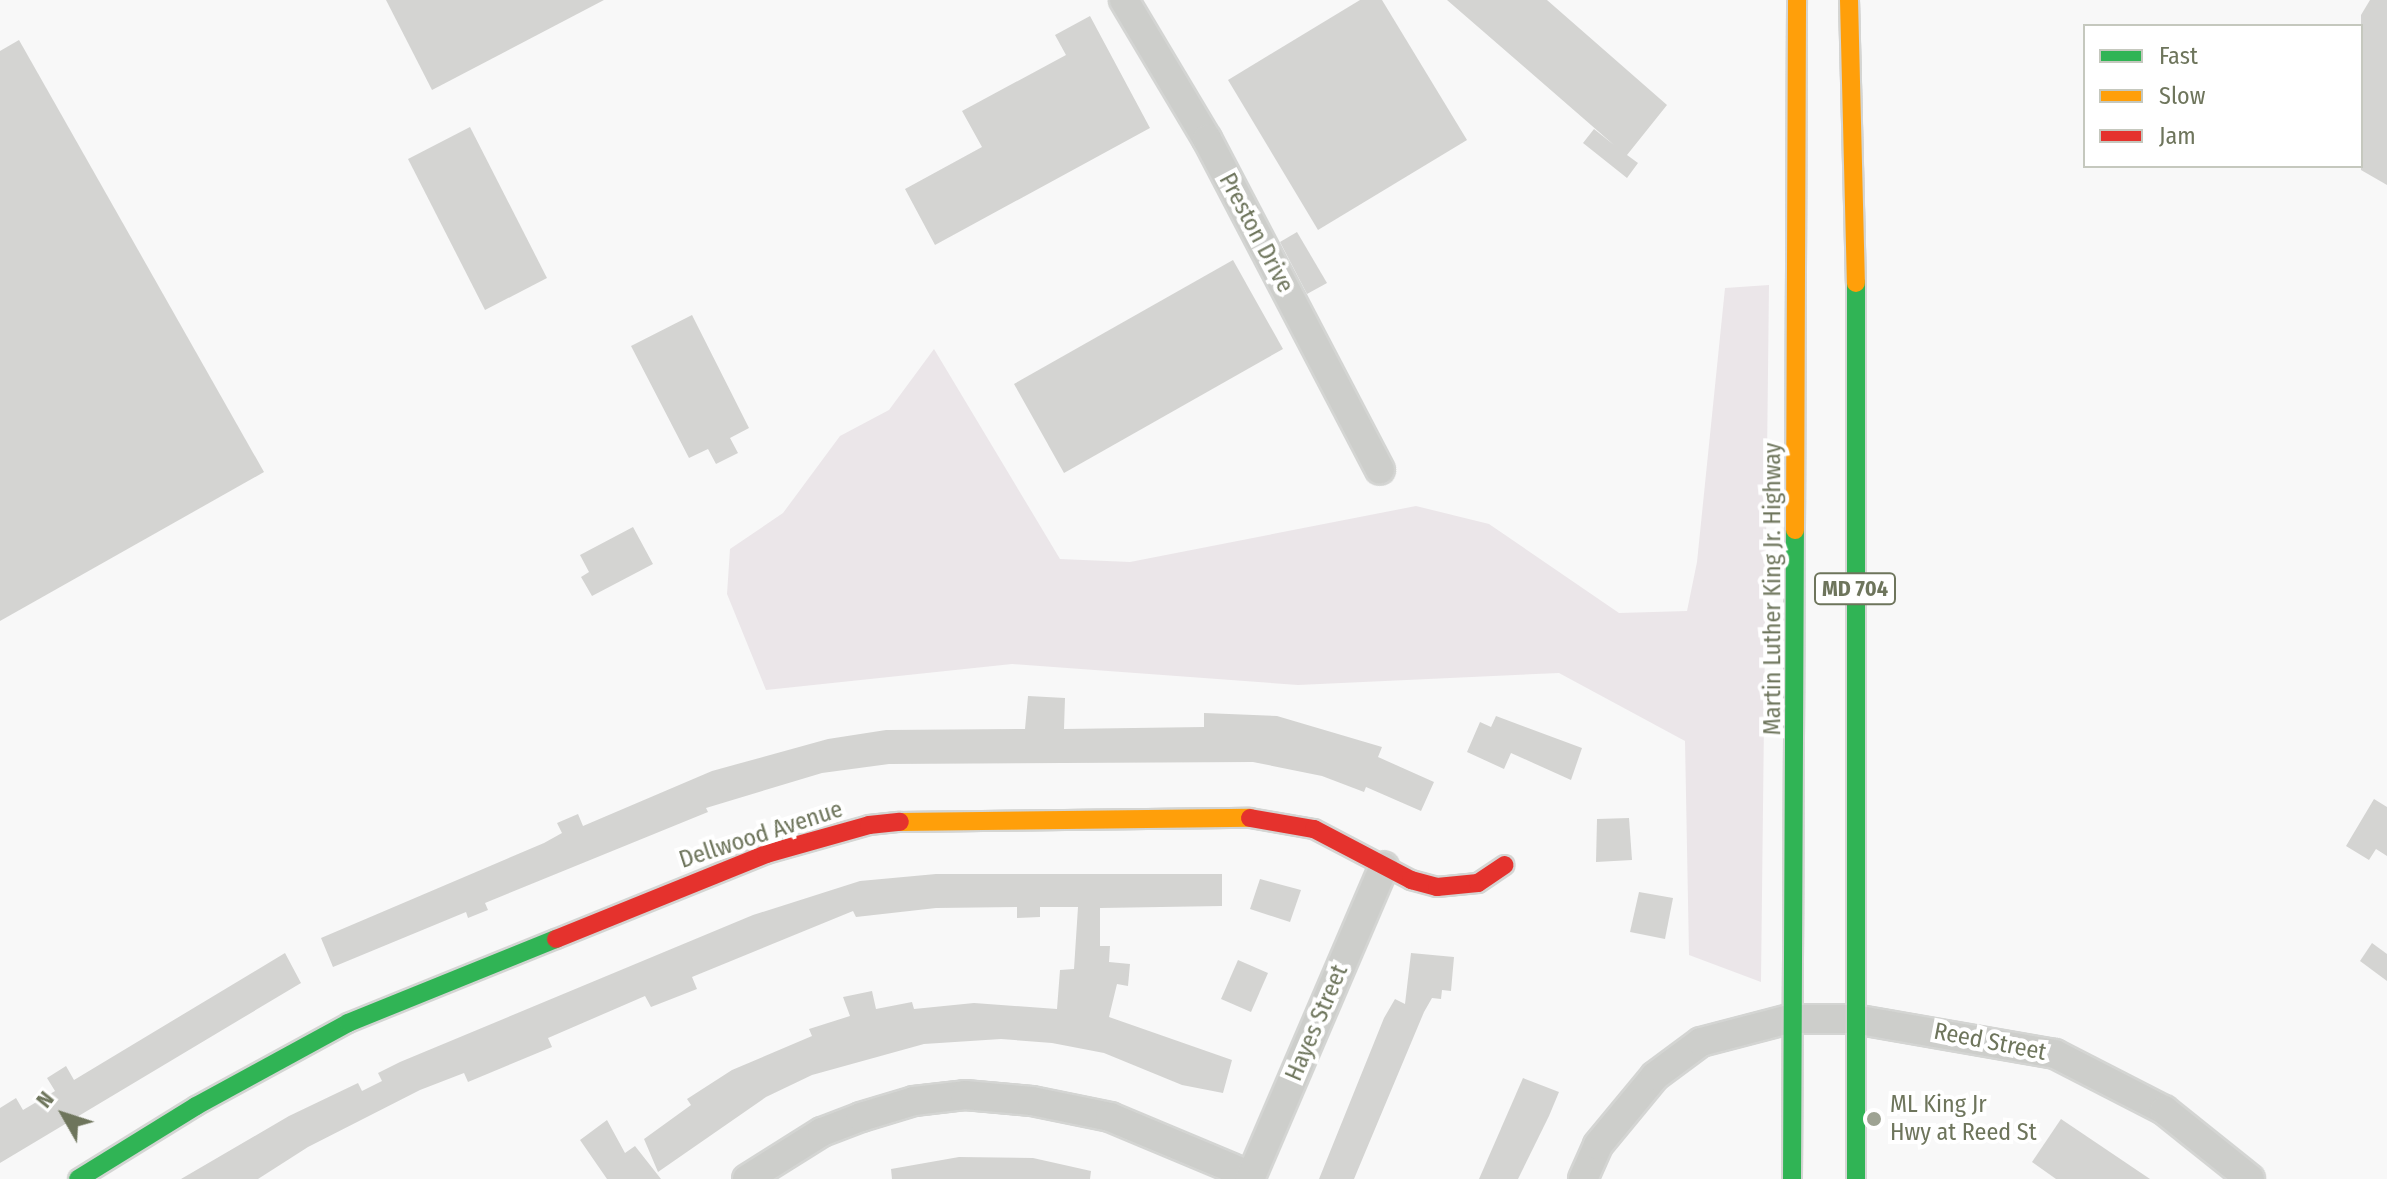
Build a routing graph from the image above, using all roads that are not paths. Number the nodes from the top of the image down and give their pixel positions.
1 (1124, 0) edge
2 (1797, 0) edge
3 (1849, 0) edge
4 (1380, 470) dead end
5 (1505, 865) dead end
6 (1384, 866) junction
7 (1789, 1019) junction
8 (1854, 1019) junction
9 (1251, 1178) edge
10 (78, 1179) edge
11 (747, 1179) edge
12 (1583, 1179) edge
13 (1792, 1179) edge
14 (1856, 1179) edge
15 (2250, 1179) edge

1 - 4 street, Preston Drive
2 - 7 main road, Martin Luther King Jr. Highway / MD 704
3 - 8 main road, MD 704
5 - 6 main road, Dellwood Avenue
6 - 9 street, Hayes Street
6 - 10 main road, Dellwood Avenue
7 - 8 street, Reed Street
7 - 12 street, Reed Street
7 - 13 main road, Martin Luther King Jr. Highway / MD 704
8 - 14 main road, MD 704
8 - 15 street, Reed Street
9 - 11 street

